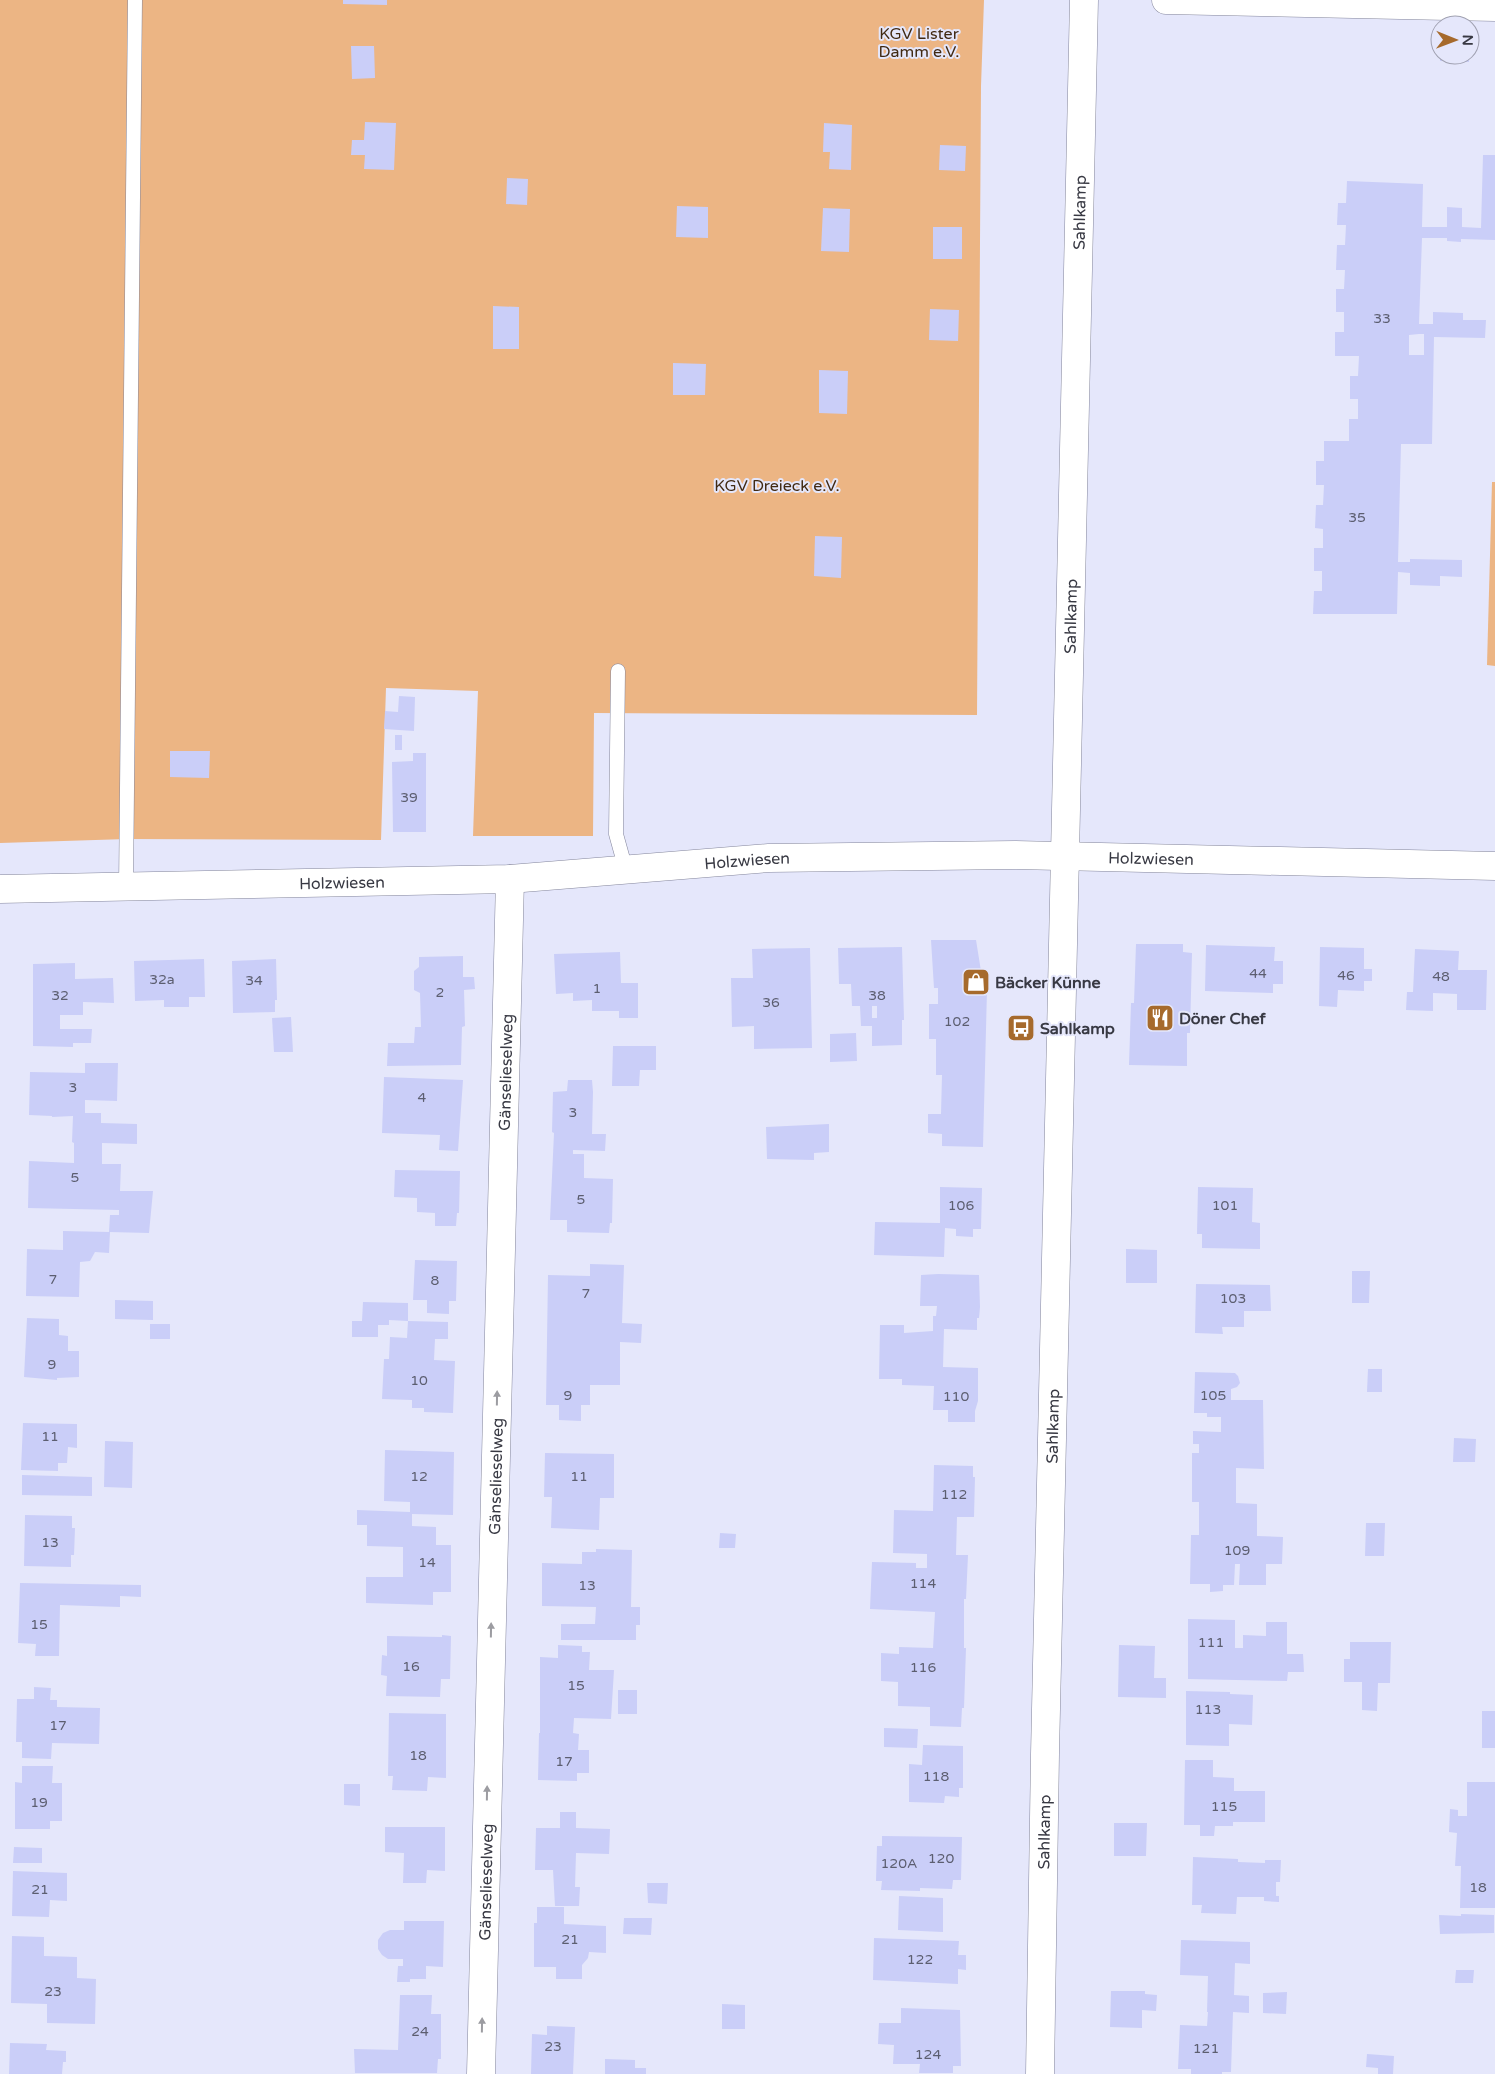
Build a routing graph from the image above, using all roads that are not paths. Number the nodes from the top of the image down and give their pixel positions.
1 (135, 0) edge
2 (1084, 0) edge
3 (1166, 0) edge
4 (1495, 7) edge
5 (618, 671) dead end
6 (1065, 856) junction
7 (1495, 866) edge
8 (626, 870) junction
9 (510, 879) junction
10 (126, 887) junction
11 (0, 889) edge
12 (480, 2074) edge
13 (1040, 2074) edge

1 - 10 lane
2 - 6 street, Sahlkamp
3 - 4 street
5 - 8 lane
6 - 7 street, Holzwiesen
6 - 8 street, Holzwiesen
6 - 13 street, Sahlkamp
8 - 9 street, Holzwiesen
9 - 10 street, Holzwiesen
12 -> 9 street, Gänselieselweg
10 - 11 street, Holzwiesen

